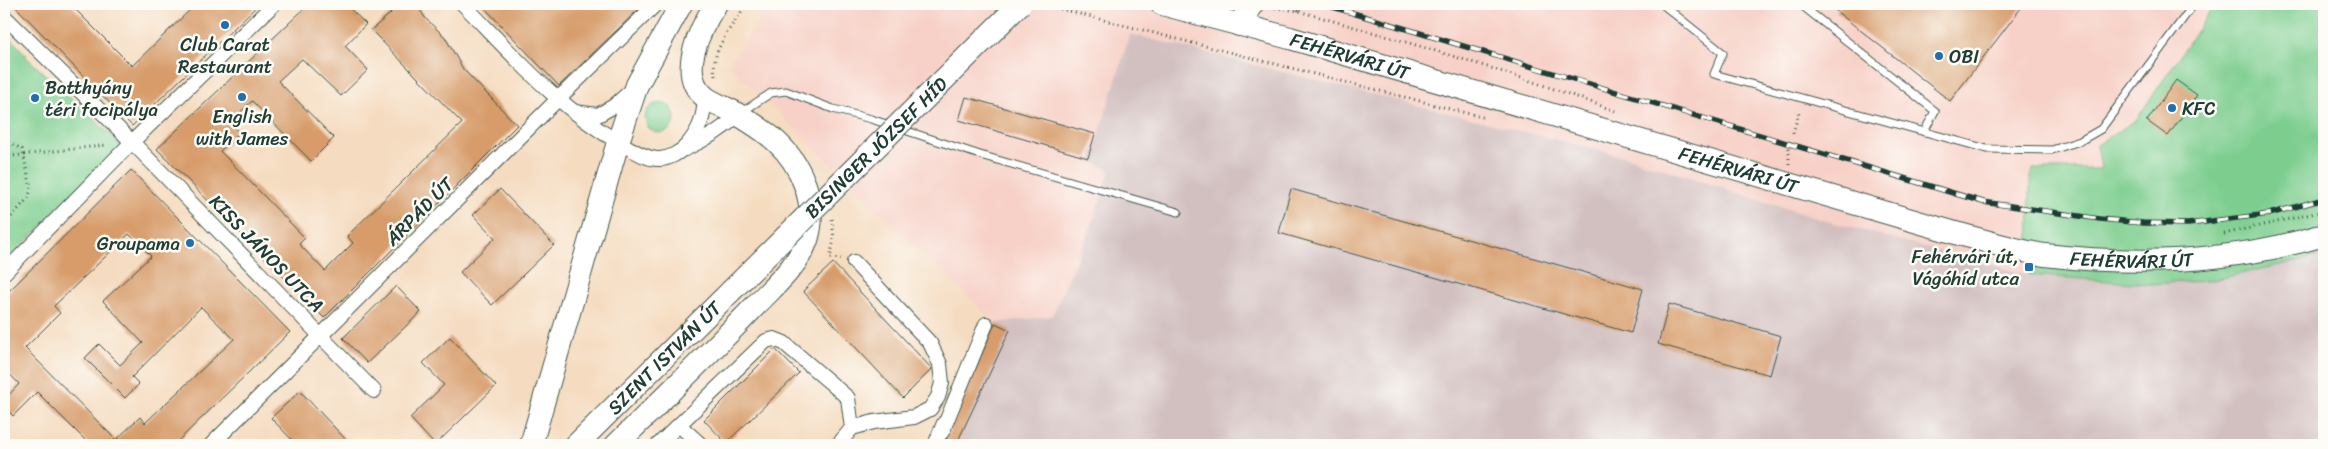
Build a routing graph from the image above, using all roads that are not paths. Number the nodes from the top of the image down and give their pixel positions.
1 (274, 4) edge
2 (463, 4) edge
3 (681, 4) edge
4 (716, 4) edge
5 (1020, 4) edge
6 (1162, 4) edge
7 (1252, 4) edge
8 (1662, 4) edge
9 (1800, 4) edge
10 (2194, 4) edge
11 (655, 6) dead end
12 (4, 16) edge
13 (1239, 25) junction
14 (637, 85) junction
15 (704, 97) junction
16 (557, 100) junction
17 (573, 112) junction
18 (738, 115) junction
19 (1924, 132) junction
20 (132, 142) junction
21 (618, 142) junction
22 (682, 150) junction
23 (1178, 212) dead end
24 (2324, 235) edge
25 (854, 262) dead end
26 (4, 273) edge
27 (731, 291) joint
28 (986, 324) dead end
29 (321, 336) junction
30 (942, 383) junction
31 (374, 391) dead end
32 (679, 425) junction
33 (852, 428) junction
34 (942, 432) junction
35 (211, 445) edge
36 (531, 445) edge
37 (576, 445) edge
38 (616, 445) edge
39 (658, 445) edge
40 (701, 445) edge
41 (838, 445) edge
42 (935, 445) edge

1 - 20 street
2 - 16 street
3 - 14 main road
4 - 15 main road
5 - 27 main road, BISINGER JÓZSEF HÍD, bridge
6 - 13 main road, FEHÉRVÁRI ÚT
7 - 13 main road
8 - 19 lane
9 - 19 lane
10 - 19 lane
11 - 16 street, ÁRPÁD ÚT
12 - 20 street, KISS JÁNOS UTCA
13 - 24 main road, FEHÉRVÁRI ÚT
14 - 17 street
14 - 21 main road
15 - 18 main road
15 - 22 street
16 - 17 street
16 - 29 street, ÁRPÁD ÚT
17 - 21 street
18 - 22 street
18 - 23 lane
18 - 38 main road
20 - 26 street
20 - 29 street, KISS JÁNOS UTCA
21 - 22 street
21 - 36 main road
25 - 30 street
27 - 37 main road, SZENT ISTVÁN ÚT
28 - 34 street
29 - 31 street, KISS JÁNOS UTCA
29 - 35 street, ÁRPÁD ÚT
30 - 33 street
30 - 34 street
32 - 33 street
32 - 39 street
32 - 40 street
33 - 41 street
34 - 42 street

